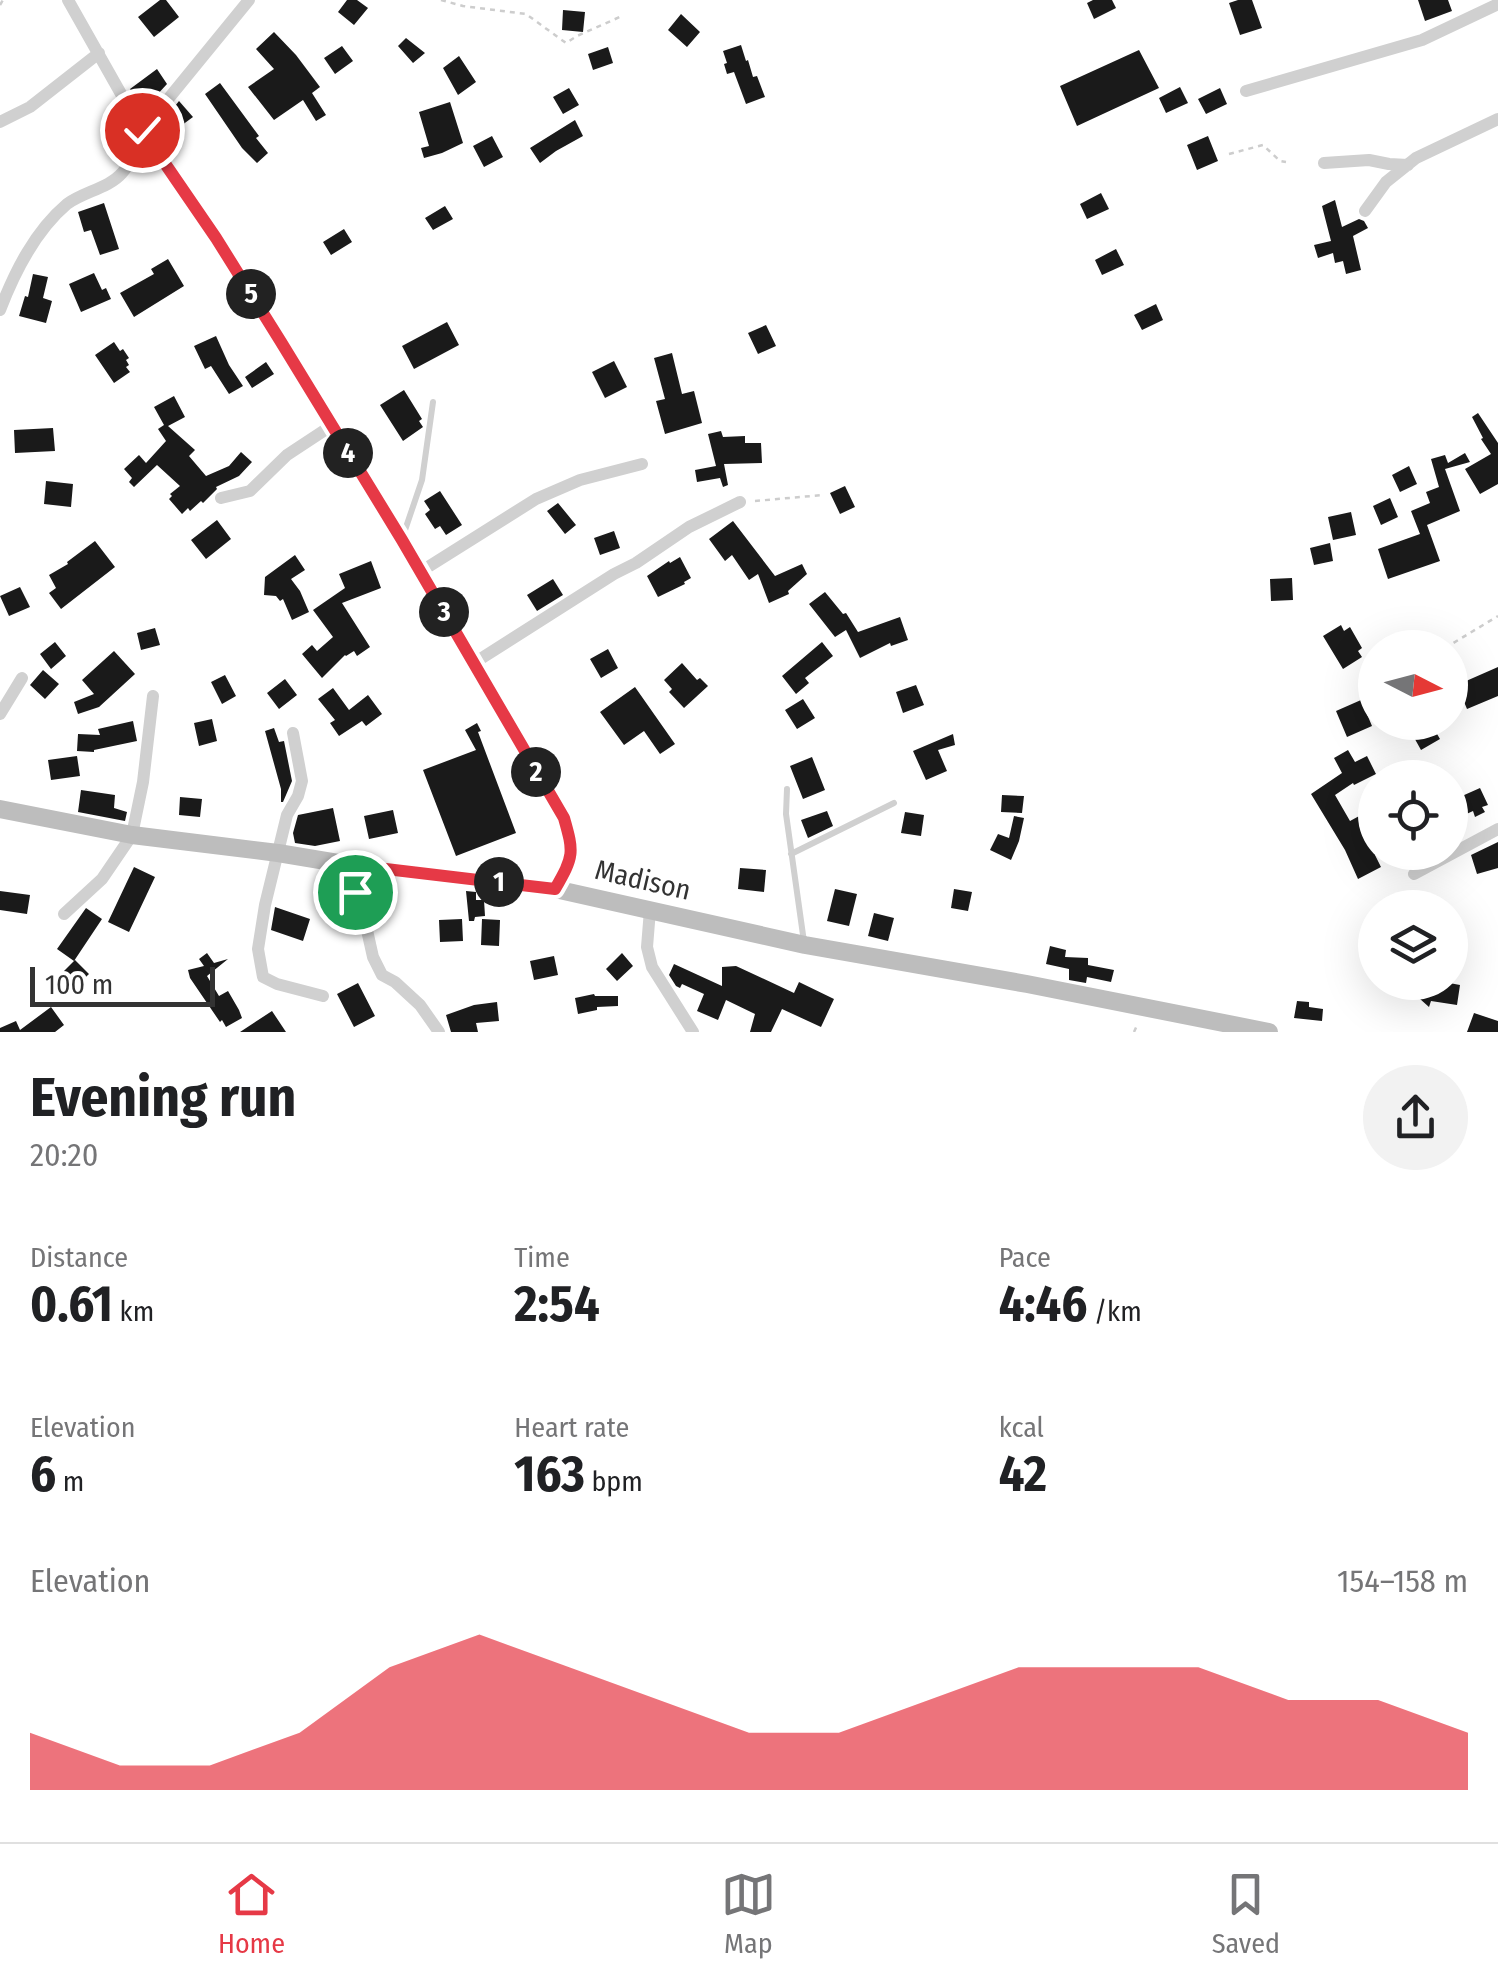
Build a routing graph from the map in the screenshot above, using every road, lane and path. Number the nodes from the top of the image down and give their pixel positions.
1 (3, 0) edge
2 (68, 0) edge
3 (249, 0) edge
4 (441, 0) edge
5 (1498, 4) edge
6 (0, 5) edge
7 (622, 16) dead end
8 (99, 53) junction
9 (1246, 90) dead end
10 (1498, 119) edge
11 (0, 122) edge
12 (142, 130) junction
13 (1229, 154) dead end
14 (1286, 162) dead end
15 (1324, 163) dead end
16 (1408, 164) junction
17 (1365, 211) dead end
18 (0, 310) edge
19 (433, 402) dead end
20 (331, 426) junction
21 (642, 464) dead end
22 (823, 494) dead end
23 (221, 498) dead end
24 (740, 502) joint
25 (402, 540) junction
26 (420, 572) junction
27 (1498, 616) edge
28 (1468, 634) edge
29 (474, 663) junction
30 (22, 678) dead end
31 (154, 696) dead end
32 (0, 714) edge
33 (294, 734) dead end
34 (787, 790) dead end
35 (894, 804) dead end
36 (0, 809) edge
37 (1498, 829) edge
38 (132, 835) junction
39 (278, 853) junction
40 (791, 854) junction
41 (344, 864) junction
42 (1414, 874) dead end
43 (555, 889) junction
44 (650, 910) junction
45 (64, 914) dead end
46 (805, 944) junction
47 (323, 996) dead end
48 (439, 1032) edge
49 (693, 1032) edge
50 (1270, 1032) edge

1 - 6 path
2 - 8 street
3 - 12 street
4 - 7 path
5 - 9 street
8 - 11 street
8 - 12 street
10 - 16 street
12 - 18 street
12 - 20 street
13 - 14 path
15 - 16 street
16 - 17 street
19 - 25 lane
20 - 23 street
20 - 25 street
21 - 26 street
22 - 24 path
24 - 29 street
25 - 26 street
26 - 29 street
27 - 28 path
29 - 43 street
30 - 32 street
31 - 38 street
33 - 39 street
34 - 40 lane
35 - 40 lane
36 - 38 street, Madison
37 - 42 street
38 - 39 street, Madison
38 - 45 street
39 - 41 street, Madison
39 - 47 street
40 - 46 lane
41 - 43 street, Madison
41 - 48 street
43 - 44 street, Madison
44 - 46 street, Madison
44 - 49 street
46 - 50 street, Madison

